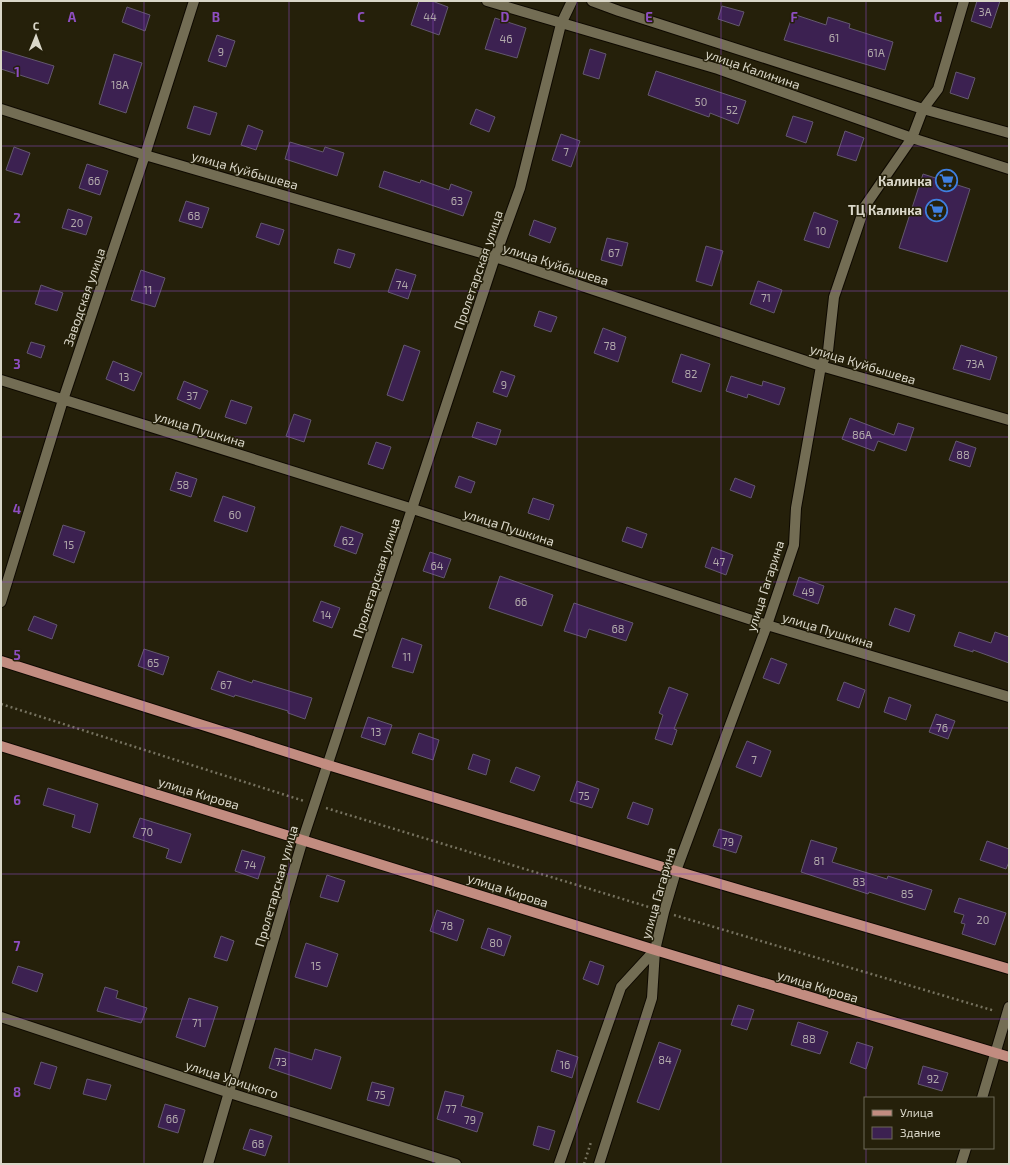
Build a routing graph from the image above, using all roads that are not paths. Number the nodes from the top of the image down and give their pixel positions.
1 (194, 1) edge
2 (487, 1) edge
3 (572, 1) edge
4 (592, 1) edge
5 (964, 1) edge
6 (561, 24) junction
7 (1, 109) edge
8 (923, 109) junction
9 (1009, 133) edge
10 (912, 138) junction
11 (145, 154) junction
12 (1009, 169) edge
13 (495, 257) junction
14 (821, 366) junction
15 (1, 380) edge
16 (63, 400) junction
17 (1009, 420) edge
18 (413, 509) junction
19 (1, 602) edge
20 (767, 625) junction
21 (1, 661) edge
22 (1009, 697) edge
23 (1, 746) edge
24 (328, 765) junction
25 (303, 839) junction
26 (676, 871) junction
27 (656, 950) junction
28 (1009, 969) edge
29 (1008, 1011) edge
30 (1, 1017) edge
31 (996, 1053) junction
32 (1009, 1057) edge
33 (230, 1093) junction
34 (982, 1097) edge
35 (966, 1149) edge
36 (208, 1164) edge
37 (456, 1164) edge
38 (559, 1164) edge
39 (598, 1164) edge
40 (961, 1164) edge

1 - 11 street, Заводская улица
2 - 6 street, улица Калинина
3 - 6 street, Пролетарская улица
4 - 8 street, улица Калинина
5 - 8 street, улица Гагарина
6 - 10 street, улица Калинина
6 - 13 street, Пролетарская улица
7 - 11 street, улица Куйбышева
8 - 9 street, улица Калинина
8 - 10 street, улица Гагарина
10 - 12 street, улица Калинина
10 - 14 street, улица Гагарина
11 - 13 street, улица Куйбышева
11 - 16 street, Заводская улица
13 - 14 street, улица Куйбышева
13 - 18 street, Пролетарская улица
14 - 17 street, улица Куйбышева
14 - 20 street, улица Гагарина
15 - 16 street, улица Пушкина
16 - 18 street, улица Пушкина
16 - 19 street, Заводская улица
18 - 20 street, улица Пушкина
18 - 24 street, Пролетарская улица
20 - 22 street, улица Пушкина
20 - 26 street, улица Гагарина
21 - 24 main road
23 - 25 main road, улица Кирова
24 - 25 street, Пролетарская улица
24 - 26 main road
25 - 27 main road, улица Кирова
25 - 33 street, Пролетарская улица
26 - 27 street, улица Гагарина
26 - 28 main road
27 - 31 main road, улица Кирова
27 - 38 street
27 - 39 street, улица Гагарина
29 - 31 street
30 - 33 street, улица Урицкого
31 - 32 main road, улица Кирова
31 - 34 street
33 - 36 street, Пролетарская улица
33 - 37 street, улица Урицкого
35 - 40 street

